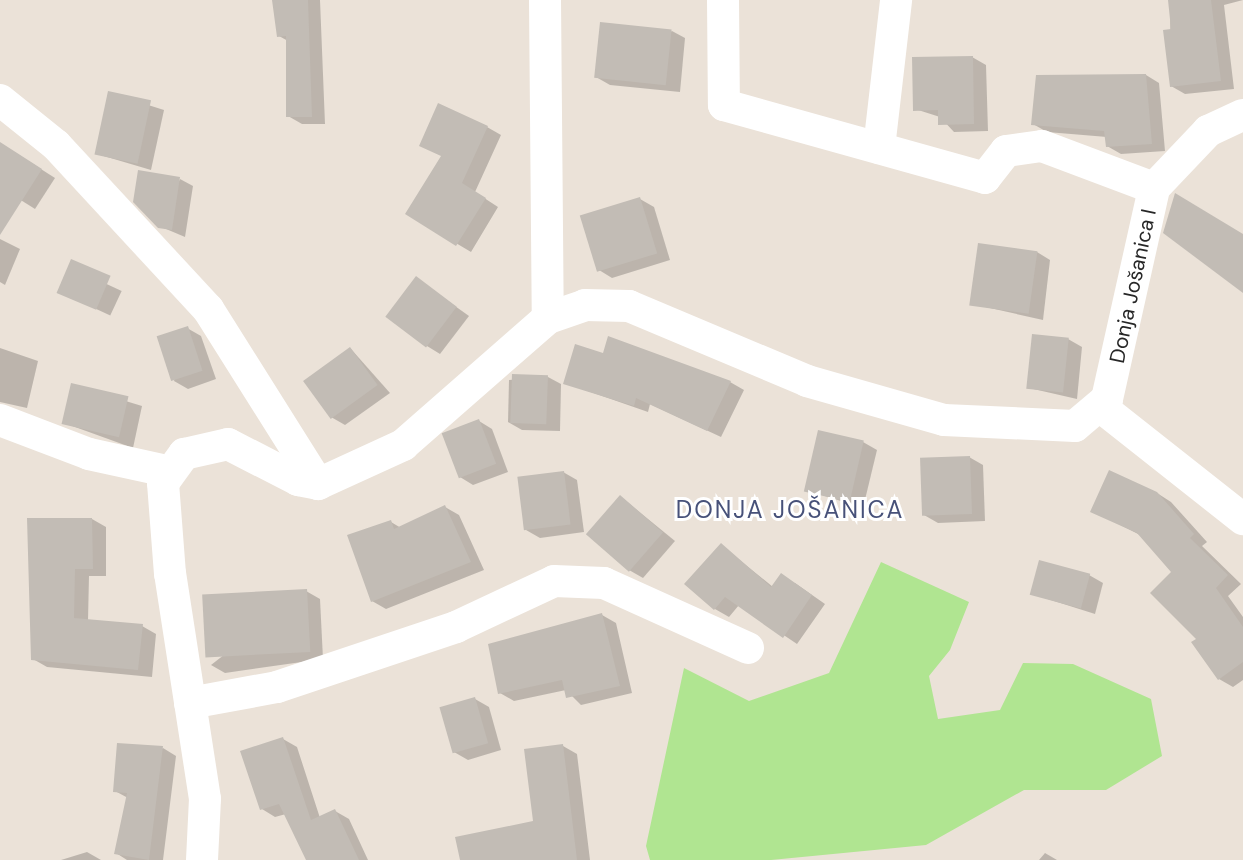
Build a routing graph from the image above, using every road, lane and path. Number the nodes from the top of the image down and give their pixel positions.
1 (545, 0) edge
2 (723, 0) edge
3 (896, 0) edge
4 (0, 100) edge
5 (1243, 115) edge
6 (879, 148) junction
7 (1154, 188) junction
8 (548, 318) junction
9 (1101, 407) junction
10 (0, 420) edge
11 (167, 471) junction
12 (318, 484) junction
13 (1243, 519) edge
14 (748, 648) dead end
15 (190, 703) junction
16 (202, 860) edge

1 - 8 street
2 - 6 street
3 - 6 street
4 - 12 street
5 - 7 street, Donja Jošanica I
6 - 7 street
7 - 9 street, Donja Jošanica I
8 - 9 street
8 - 12 street
9 - 13 street
10 - 11 street
11 - 12 street
11 - 15 street
14 - 15 street
15 - 16 street

